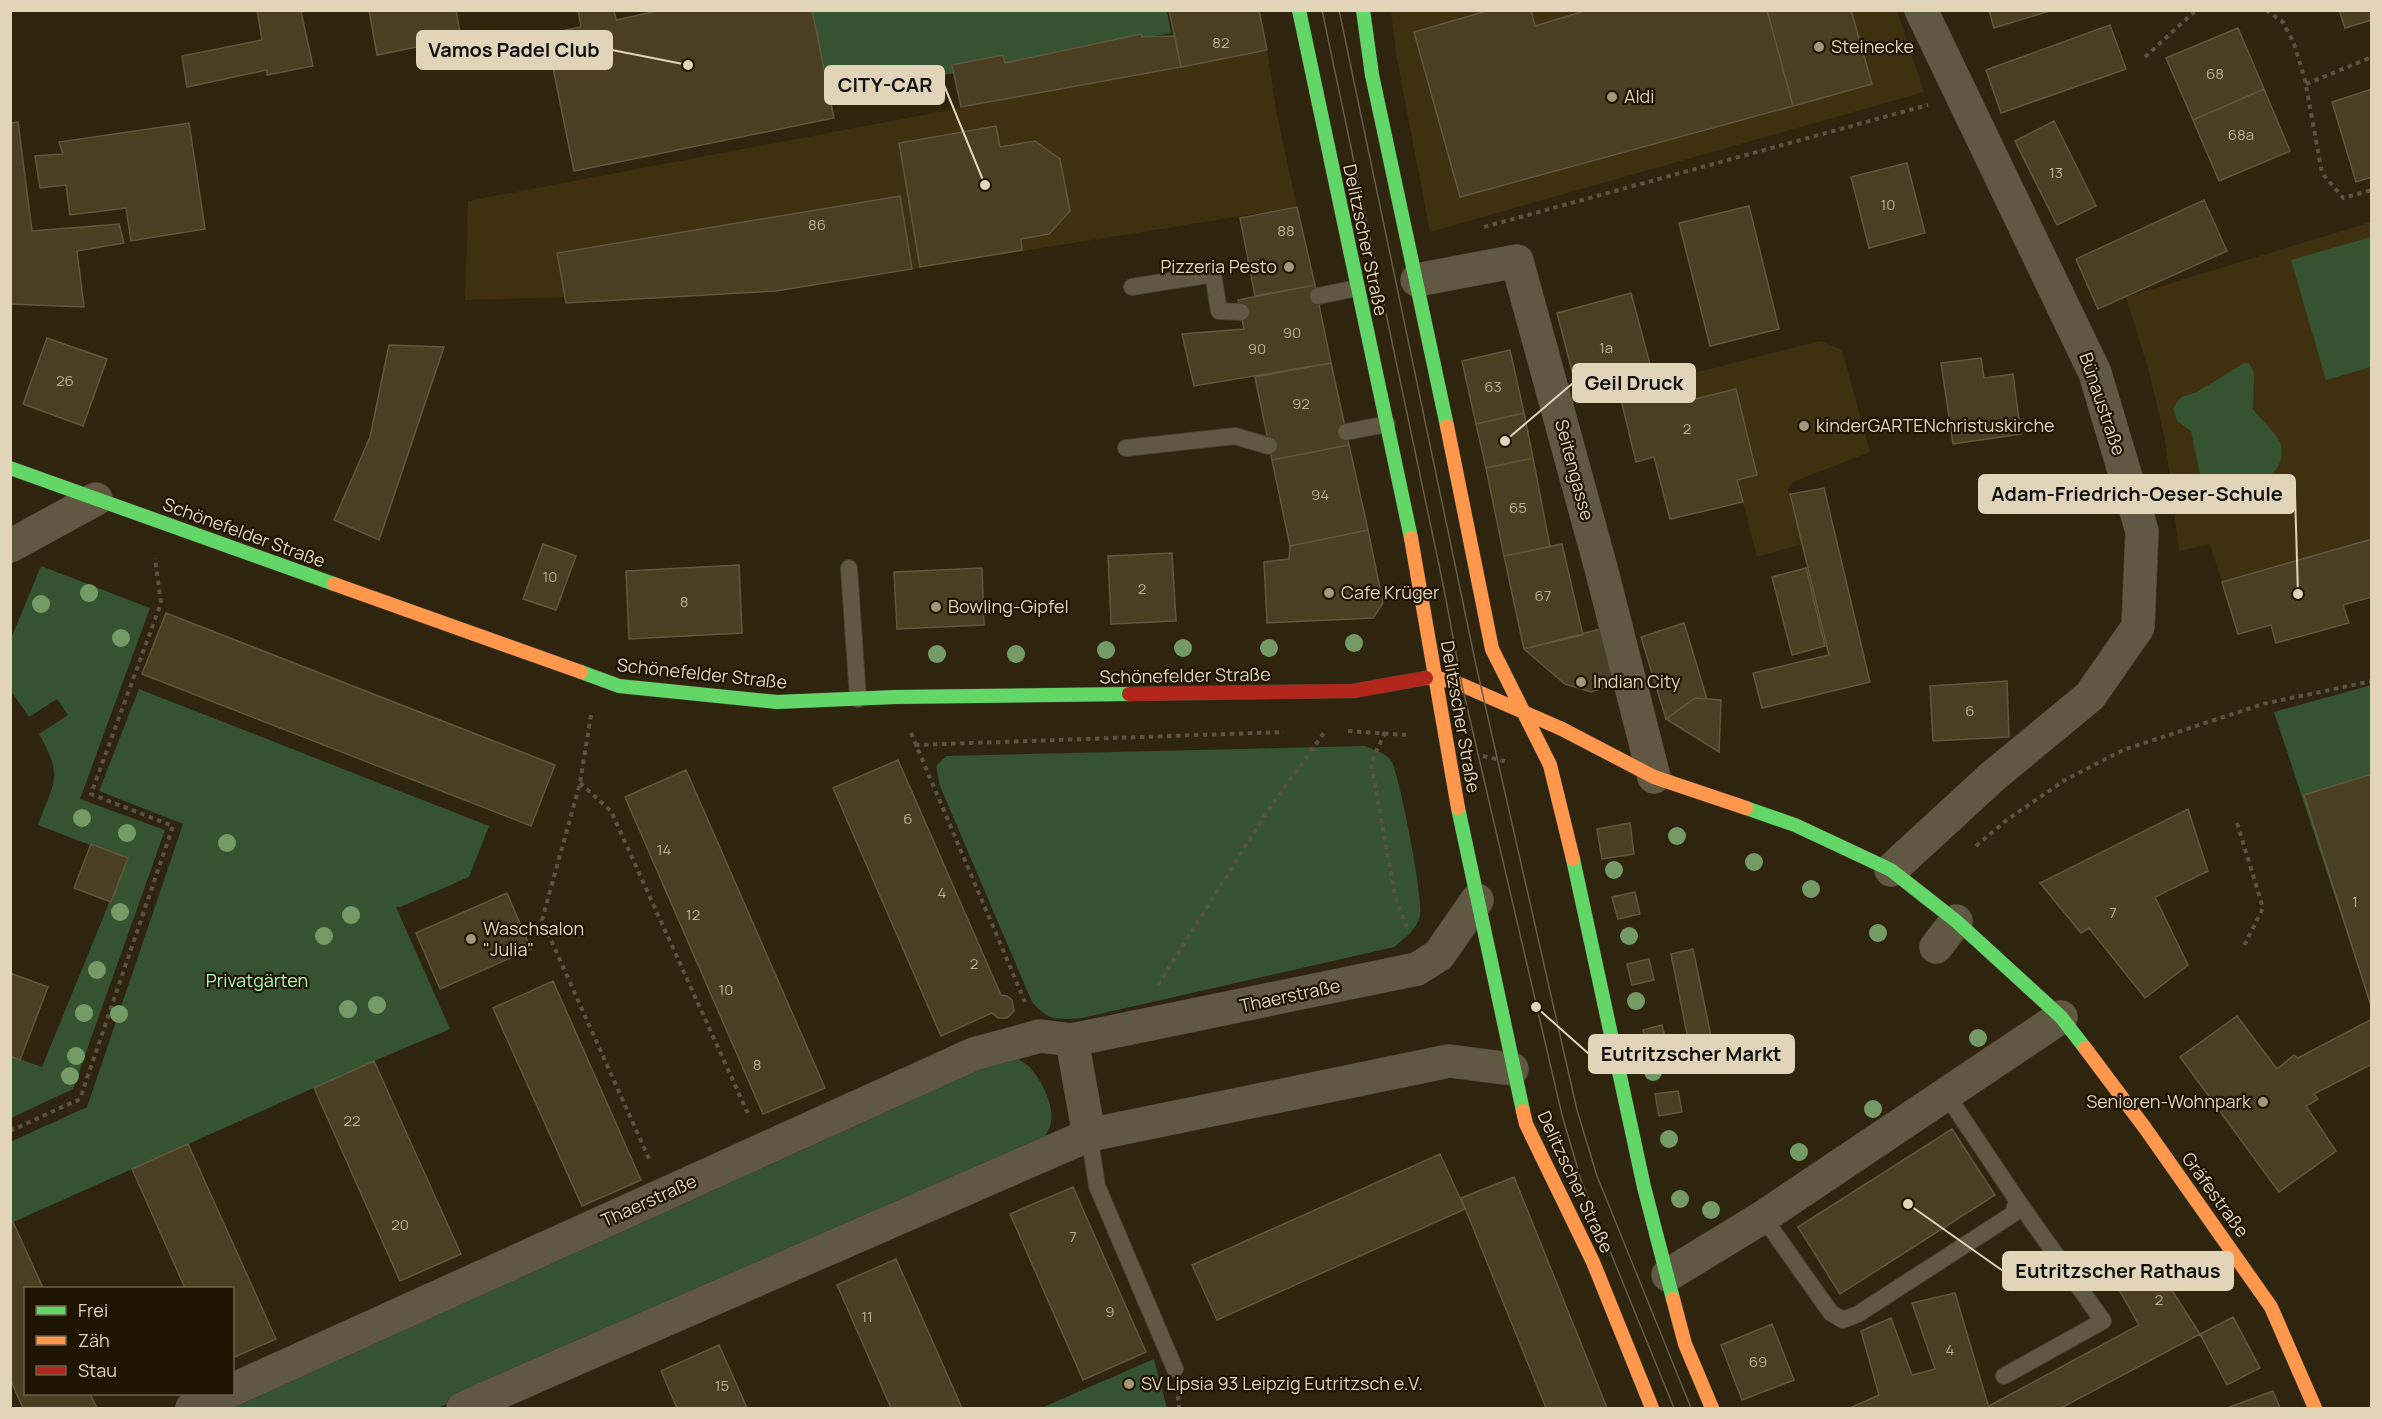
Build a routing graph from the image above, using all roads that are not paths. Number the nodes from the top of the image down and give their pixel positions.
1 (1299, 10) edge
2 (1363, 10) edge
3 (1921, 10) edge
4 (1417, 279) junction
5 (1132, 287) dead end
6 (1358, 288) junction
7 (1318, 296) dead end
8 (1241, 312) dead end
9 (1387, 424) junction
10 (1346, 432) dead end
11 (1269, 446) dead end
12 (1126, 448) dead end
13 (10, 468) edge
14 (96, 499) junction
15 (10, 546) edge
16 (849, 568) dead end
17 (1435, 677) junction
18 (858, 699) junction
19 (1527, 715) junction
20 (1654, 777) junction
21 (1891, 870) junction
22 (1477, 900) junction
23 (1956, 921) junction
24 (1936, 947) dead end
25 (2061, 1017) junction
26 (1072, 1040) junction
27 (1512, 1069) junction
28 (1946, 1094) junction
29 (1089, 1135) junction
30 (2017, 1200) junction
31 (1763, 1217) junction
32 (1668, 1275) junction
33 (1175, 1369) dead end
34 (2004, 1376) dead end
35 (234, 1389) edge
36 (223, 1395) edge
37 (192, 1408) edge
38 (463, 1408) edge
39 (1652, 1408) edge
40 (1712, 1408) edge
41 (2315, 1408) edge

1 - 6 main road, Delitzscher Straße
2 - 4 main road
3 - 21 street, Bünaustraße
4 - 19 main road
4 - 20 street, Seitengasse
5 - 8 lane
6 - 7 lane
6 - 9 main road, Delitzscher Straße
9 - 10 lane
9 - 17 main road, Delitzscher Straße
11 - 12 lane
13 - 14 main road, Schönefelder Straße
14 - 15 street
14 - 18 main road, Schönefelder Straße
16 - 18 lane
17 - 18 main road, Schönefelder Straße
17 - 19 main road, Schönefelder Straße
17 - 22 main road, Delitzscher Straße
19 - 20 main road, Schönefelder Straße
19 - 32 main road
20 - 21 main road, Schönefelder Straße
21 - 23 main road, Gräfestraße
22 - 26 street, Thaerstraße
22 - 27 main road, Delitzscher Straße
23 - 24 street
23 - 25 main road, Gräfestraße
25 - 28 street
25 - 41 main road, Gräfestraße
26 - 29 street
26 - 35 street, Thaerstraße
27 - 29 street
27 - 39 main road, Delitzscher Straße
28 - 30 lane
28 - 31 street
29 - 33 lane
29 - 38 street
30 - 31 lane
30 - 34 lane
31 - 32 street
32 - 40 main road
36 - 37 street

